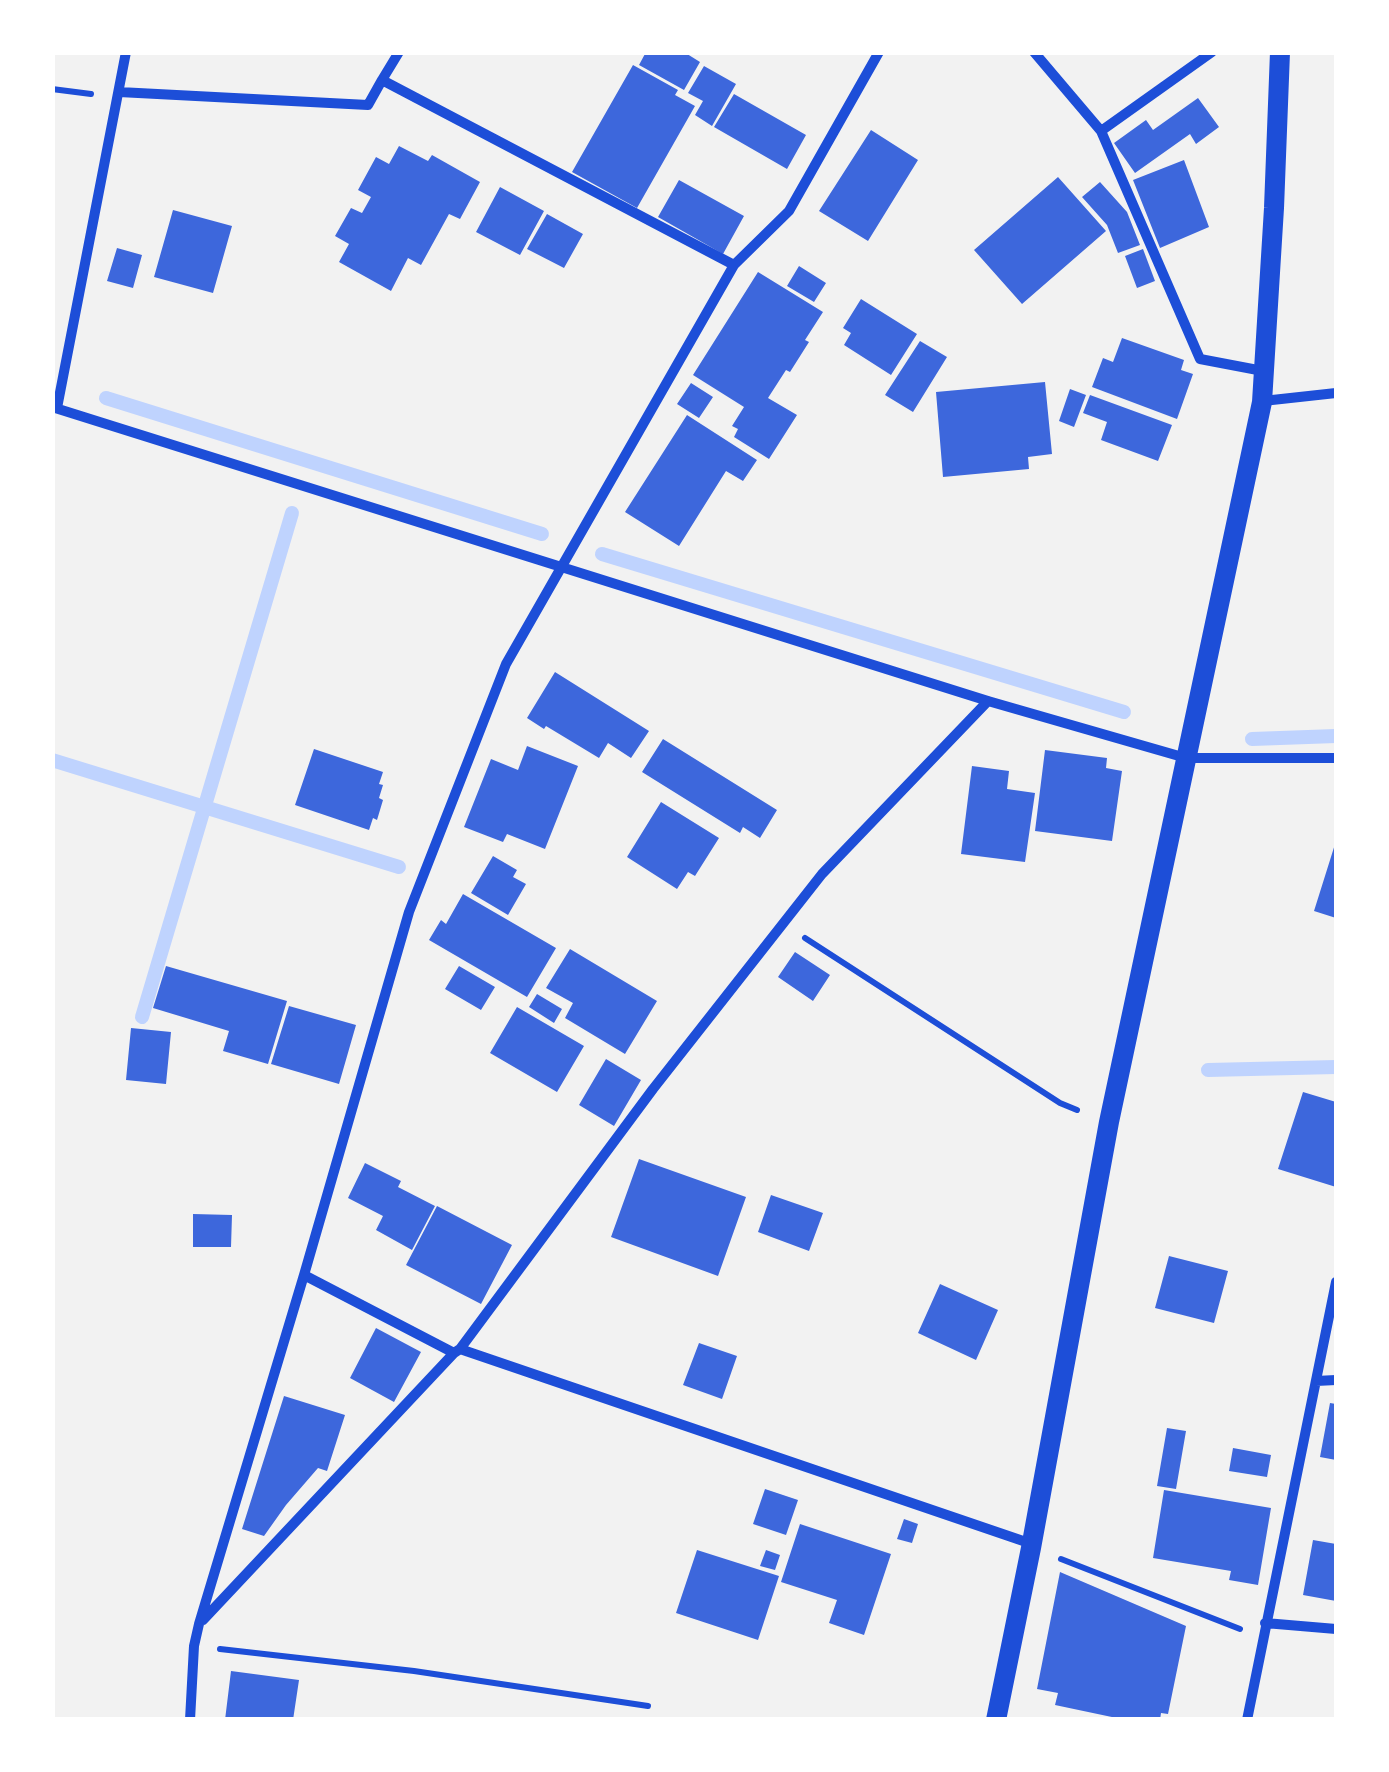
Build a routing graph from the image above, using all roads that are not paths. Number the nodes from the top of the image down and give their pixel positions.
1 (126, 52) edge
2 (399, 52) edge
3 (879, 52) edge
4 (1034, 52) edge
5 (1212, 52) edge
6 (1280, 52) edge
7 (382, 80) junction
8 (119, 92) junction
9 (1101, 131) junction
10 (734, 265) junction
11 (1264, 371) junction
12 (1336, 393) edge
13 (1262, 402) junction
14 (55, 408) edge
15 (563, 568) junction
16 (988, 701) junction
17 (1186, 758) junction
18 (1336, 758) edge
19 (304, 1275) junction
20 (1336, 1282) edge
21 (457, 1351) junction
22 (1336, 1380) edge
23 (1316, 1381) junction
24 (1032, 1546) junction
25 (1265, 1623) junction
26 (199, 1624) junction
27 (1336, 1629) edge
28 (190, 1720) edge
29 (996, 1720) edge
30 (1247, 1720) edge

1 - 8 street
2 - 7 street
3 - 10 street
4 - 9 street
5 - 9 street
6 - 11 main road
7 - 8 street
7 - 10 street
8 - 14 street
9 - 11 street
10 - 15 street
11 - 13 main road
12 - 13 street
13 - 17 main road
14 - 15 street
15 - 16 street
15 - 19 street
16 - 17 street
16 - 21 street
17 - 18 street
17 - 24 main road
19 - 21 street
19 - 26 street
20 - 23 street
21 - 24 street
21 - 26 street
22 - 23 street
23 - 25 street
24 - 29 main road
25 - 27 street
25 - 30 street
26 - 28 street

